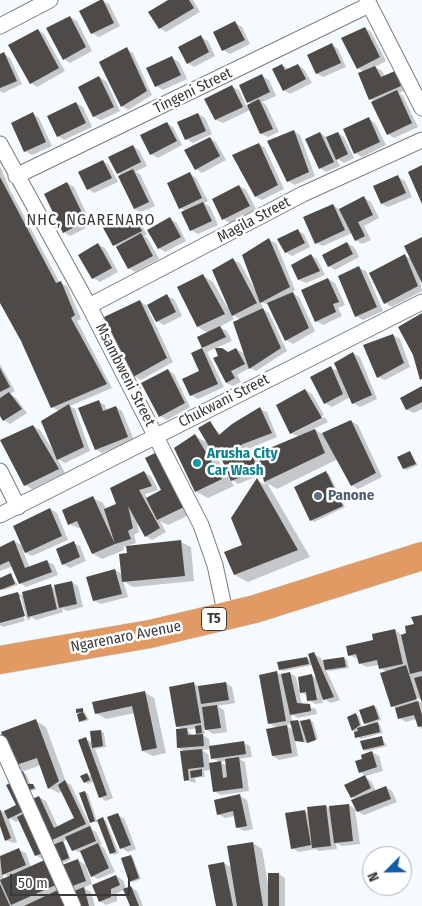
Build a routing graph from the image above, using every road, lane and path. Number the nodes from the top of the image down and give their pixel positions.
1 (50, 0) edge
2 (368, 2) edge
3 (0, 26) edge
4 (422, 108) edge
5 (422, 140) edge
6 (0, 144) edge
7 (16, 176) junction
8 (422, 302) edge
9 (89, 306) junction
10 (156, 435) junction
11 (0, 471) edge
12 (18, 507) junction
13 (0, 515) edge
14 (422, 556) edge
15 (226, 616) junction
16 (0, 660) edge
17 (0, 743) edge
18 (73, 906) edge

1 - 3 street
2 - 4 street
2 - 7 street, Tingeni Street
5 - 9 street, Magila Street
6 - 7 street, Msambweni Street
7 - 9 street, Msambweni Street
8 - 10 street, Chukwani Street
9 - 10 street, Msambweni Street
10 - 12 street, Chukwani Street
10 - 15 street, Msambweni Street
11 - 12 street
12 - 13 street, Chukwani Street
14 - 15 highway, Ngarenaro Avenue / T5
15 - 16 highway, Ngarenaro Avenue / T5
17 - 18 street

